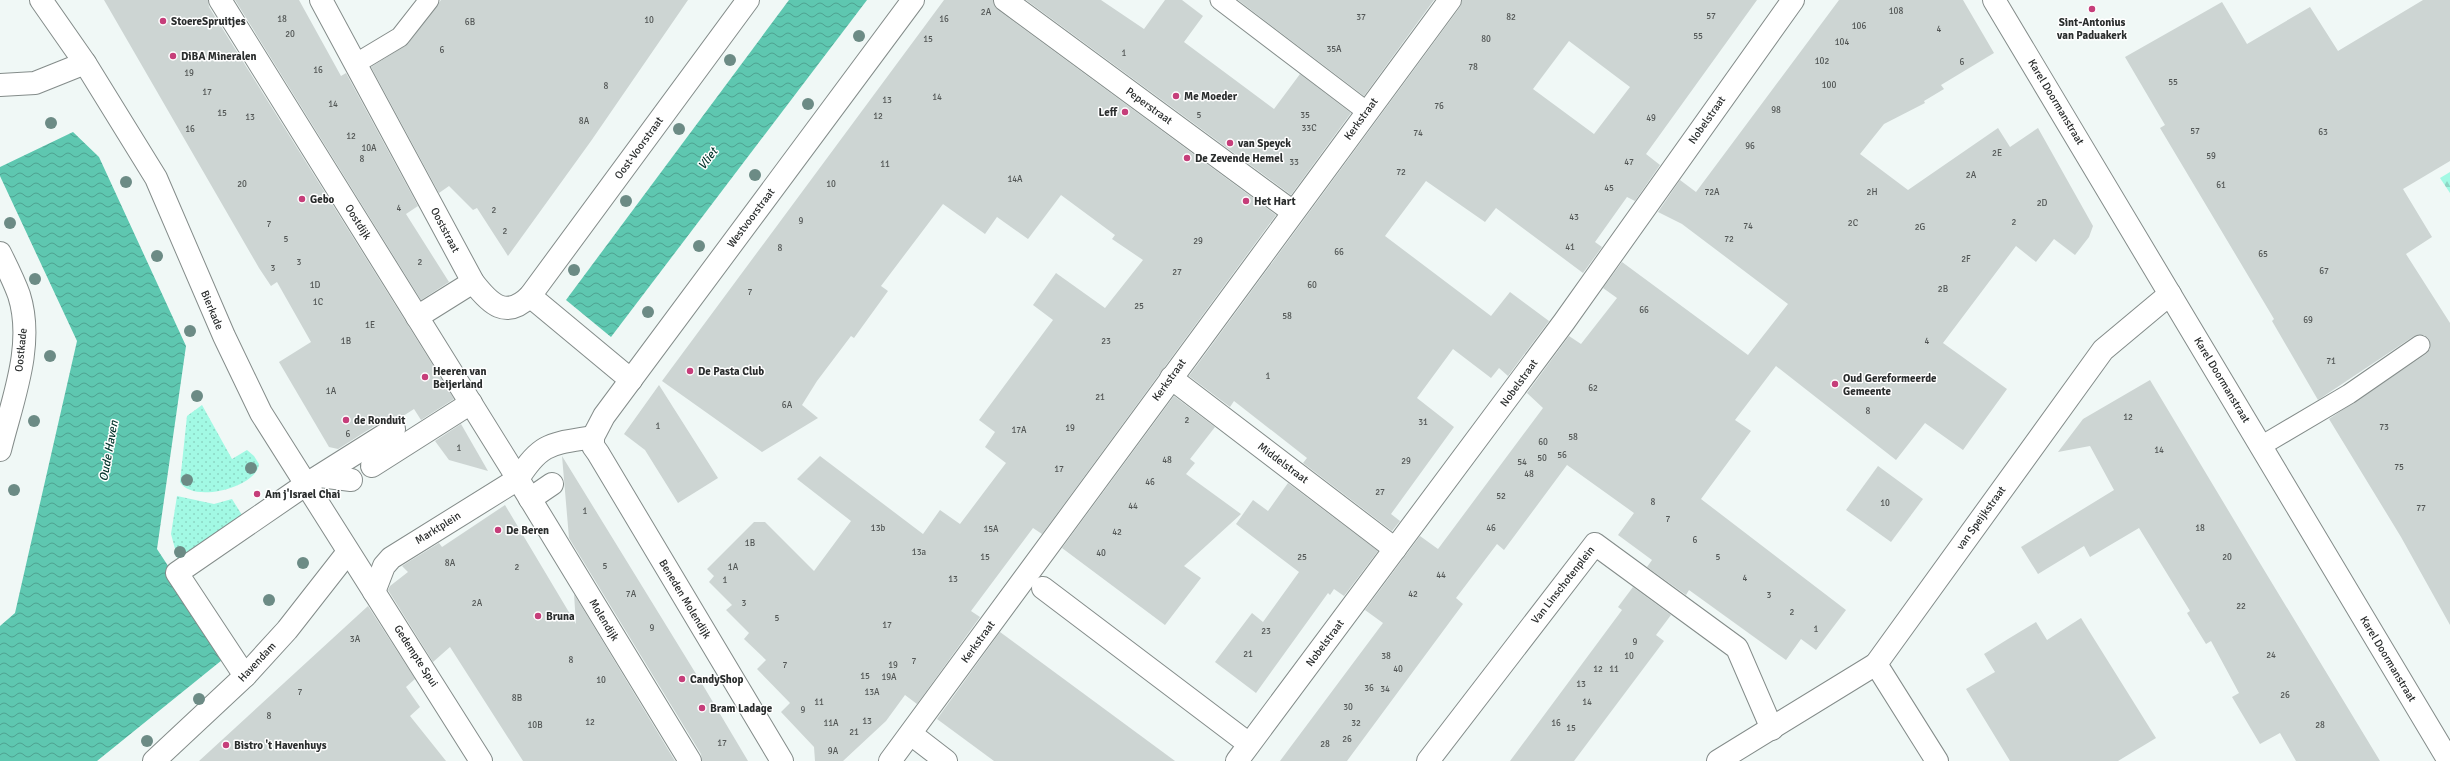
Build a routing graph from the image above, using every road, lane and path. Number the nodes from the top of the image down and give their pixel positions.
1 (41, 0) edge
2 (220, 0) edge
3 (320, 0) edge
4 (430, 0) edge
5 (913, 0) edge
6 (1005, 0) edge
7 (1220, 0) edge
8 (1450, 0) edge
9 (1793, 0) edge
10 (1994, 0) edge
11 (741, 3) edge
12 (85, 62) junction
13 (355, 64) junction
14 (0, 85) edge
15 (1366, 111) junction
16 (1292, 212) junction
17 (0, 253) edge
18 (473, 282) junction
19 (2170, 294) junction
20 (530, 296) junction
21 (417, 317) junction
22 (2420, 345) dead end
23 (1171, 378) junction
24 (631, 380) junction
25 (471, 403) junction
26 (394, 429) dead end
27 (593, 437) junction
28 (2261, 446) junction
29 (0, 450) edge
30 (372, 466) dead end
31 (518, 479) junction
32 (351, 480) dead end
33 (313, 481) junction
34 (552, 484) dead end
35 (530, 499) junction
36 (1396, 549) junction
37 (348, 552) junction
38 (1043, 588) dead end
39 (374, 592) junction
40 (1876, 664) junction
41 (245, 676) junction
42 (1772, 728) junction
43 (911, 734) junction
44 (1243, 753) edge
45 (154, 761) edge
46 (481, 761) edge
47 (690, 761) edge
48 (782, 761) edge
49 (890, 761) edge
50 (946, 761) edge
51 (1428, 761) edge
52 (1718, 761) edge
53 (1937, 761) edge
54 (2449, 761) edge

1 - 12 street, Bierkade
2 - 21 street, Oostdijk
3 - 13 street, Ooststraat
4 - 13 lane
5 - 24 street, Westvoorstraat
6 - 16 street, Peperstraat
7 - 15 lane
8 - 15 street, Kerkstraat
9 - 36 street, Nobelstraat
10 - 19 street, Karel Doormanstraat
11 - 20 street, Oost-Voorstraat
12 - 14 street
12 - 33 street, Bierkade
13 - 18 street, Ooststraat
15 - 16 street, Kerkstraat
16 - 23 street, Kerkstraat
17 - 29 street, Oostkade
18 - 20 street, Ooststraat
18 - 21 street
19 - 28 street, Karel Doormanstraat
19 - 40 street, van Speijkstraat
20 - 24 street
21 - 25 street, Oostdijk
22 - 28 lane
23 - 36 street, Middelstraat
23 - 43 street, Kerkstraat
24 - 27 street, Westvoorstraat
25 - 30 street
25 - 31 street
26 - 33 street
27 - 31 street, Marktplein
27 - 48 street, Beneden Molendijk
28 - 54 street, Karel Doormanstraat
31 - 35 street, Molendijk
31 - 39 street, Marktplein
32 - 33 street
33 - 37 street, Bierkade
33 - 41 street
34 - 35 street
35 - 47 street, Molendijk
36 - 44 street, Nobelstraat
37 - 39 street, Gedempte Spui
37 - 41 street, Havendam
38 - 44 street
39 - 46 street, Gedempte Spui
40 - 42 street
40 - 53 street
41 - 45 street, Havendam
42 - 51 street, Van Linschotenplein
42 - 52 street
43 - 49 street, Kerkstraat
43 - 50 street

